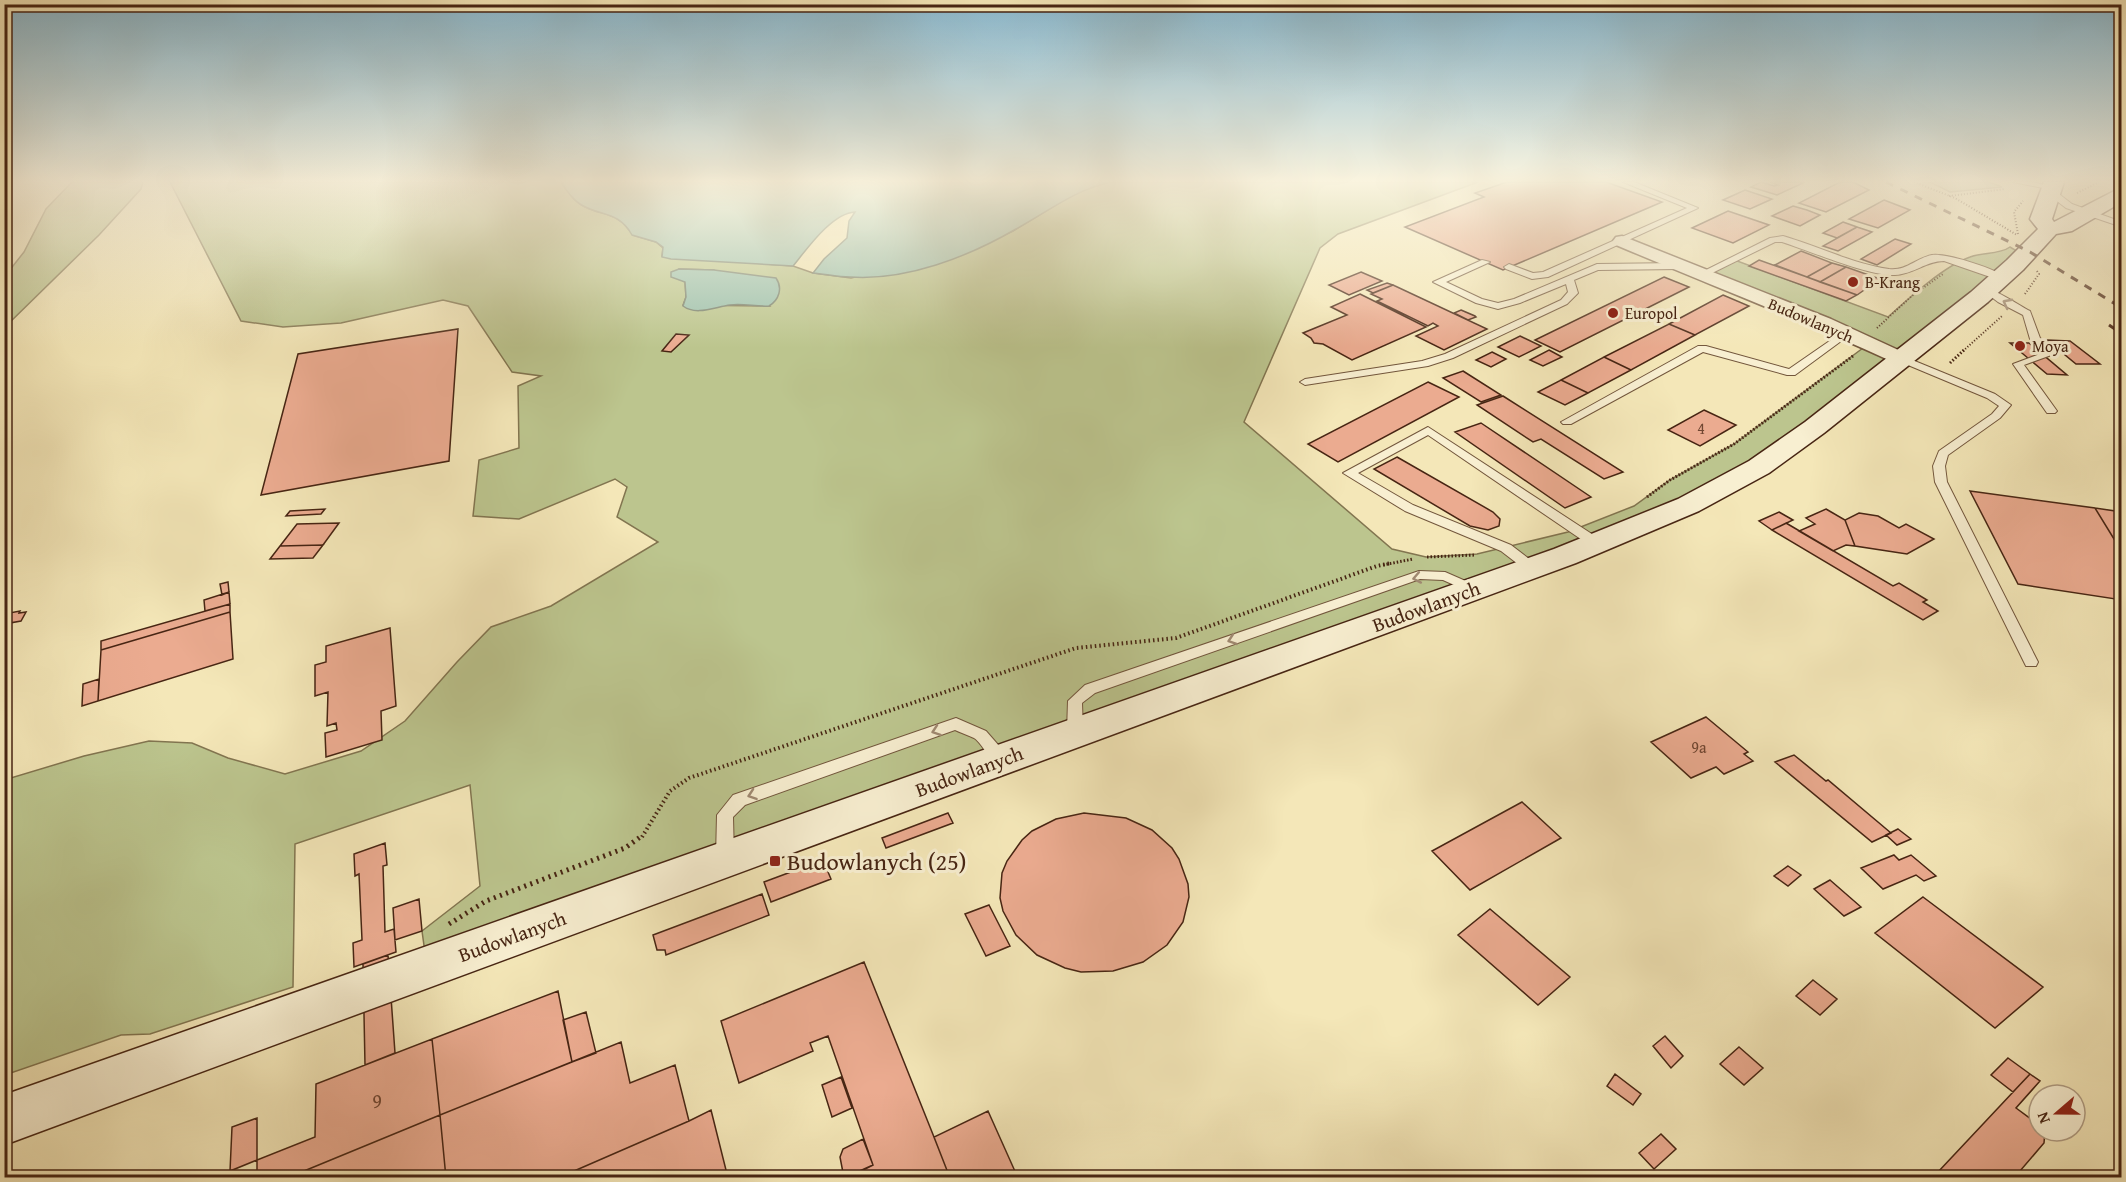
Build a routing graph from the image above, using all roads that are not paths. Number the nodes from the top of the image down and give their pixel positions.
1 (1632, 237) edge
2 (2042, 237) edge
3 (1622, 242) junction
4 (1485, 262) dead end
5 (1680, 266) junction
6 (1509, 267) dead end
7 (1701, 275) junction
8 (1569, 279) junction
9 (1996, 284) junction
10 (1844, 333) junction
11 (1900, 358) junction
12 (1305, 382) dead end
13 (2051, 411) dead end
14 (1567, 422) dead end
15 (1596, 543) junction
16 (1532, 568) junction
17 (2031, 662) dead end
18 (1001, 759) junction
19 (726, 859) junction
20 (4, 1120) edge

1 - 3 lane
2 - 9 main road, Budowlanych
3 - 5 street, Budowlanych
3 - 6 lane
4 - 8 lane
5 - 7 street, Budowlanych
5 - 8 lane
7 - 9 lane
7 - 10 street, Budowlanych
8 - 12 lane
9 - 11 main road, Budowlanych
13 -> 9 lane
10 - 11 street, Budowlanych
10 - 14 lane
11 - 15 main road, Budowlanych
11 - 17 lane
15 - 16 main road, Budowlanych
15 - 16 lane
16 - 18 main road, Budowlanych
18 - 19 main road, Budowlanych
18 -> 19 lane
19 - 20 main road, Budowlanych

